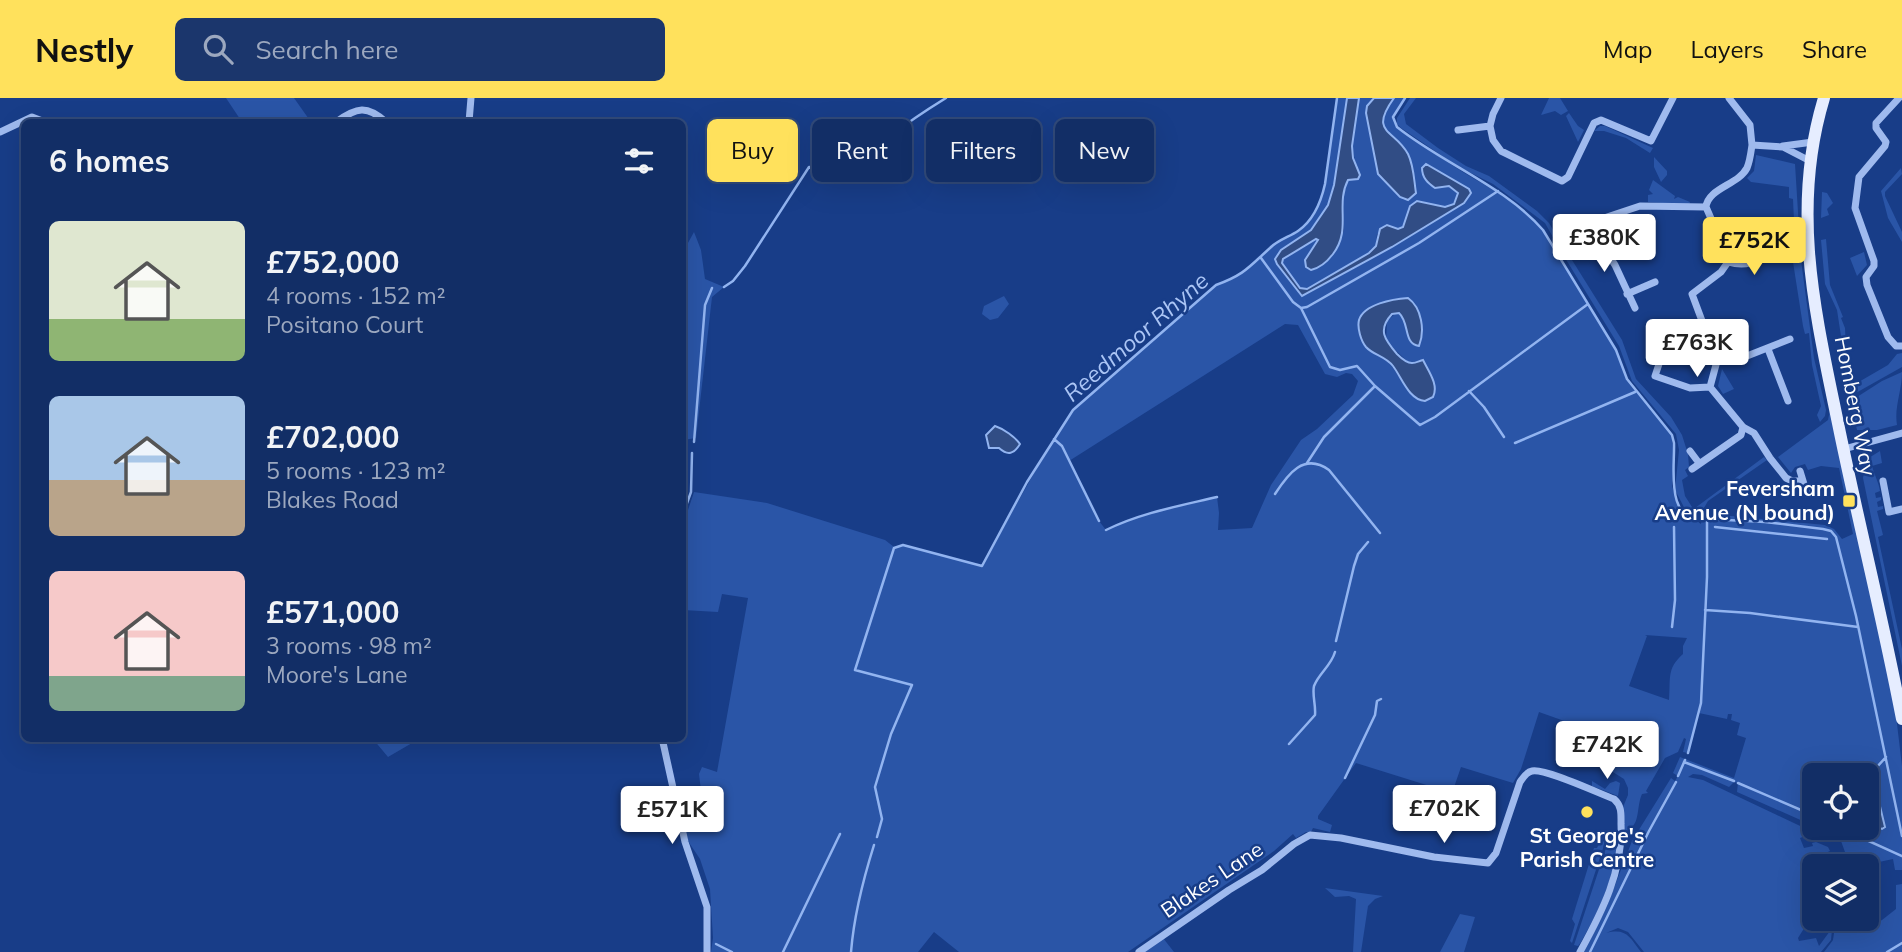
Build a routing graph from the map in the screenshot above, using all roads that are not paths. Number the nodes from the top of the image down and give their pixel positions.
1 (471, 98) edge
2 (1501, 98) edge
3 (1672, 98) edge
4 (1731, 98) edge
5 (1824, 98) edge
6 (1899, 98) edge
7 (341, 119) edge
8 (382, 119) edge
9 (469, 119) edge
10 (21, 122) edge
11 (1490, 126) junction
12 (1458, 130) dead end
13 (0, 132) edge
14 (1813, 142) junction
15 (1752, 145) junction
16 (1783, 146) junction
17 (1810, 161) junction
18 (1706, 207) junction
19 (1761, 221) dead end
20 (1591, 228) junction
21 (1582, 235) dead end
22 (1781, 250) dead end
23 (1770, 251) junction
24 (1728, 262) junction
25 (1656, 282) dead end
26 (1627, 293) junction
27 (1635, 308) dead end
28 (1790, 339) dead end
29 (1902, 346) edge
30 (1768, 349) junction
31 (1660, 360) dead end
32 (1717, 361) junction
33 (1781, 385) junction
34 (1710, 387) junction
35 (1771, 389) dead end
36 (1788, 401) dead end
37 (1743, 427) junction
38 (1902, 433) edge
39 (1844, 449) junction
40 (1690, 451) dead end
41 (1800, 471) dead end
42 (1803, 481) junction
43 (1883, 481) dead end
44 (1807, 494) dead end
45 (1902, 509) edge
46 (1902, 719) edge
47 (663, 742) edge
48 (707, 952) edge
49 (1139, 952) edge
50 (1580, 952) edge

1 - 9 street
2 - 11 street
3 - 11 street
4 - 15 street
5 - 14 main road, Homberg Way
6 - 29 street
7 - 8 street
10 - 13 street
11 - 12 street
14 - 16 street
14 - 17 main road, Homberg Way
15 - 16 street
15 - 18 street
16 - 17 street
17 - 39 main road, Homberg Way
18 - 20 street
18 - 24 street
19 - 23 street
20 - 21 street
20 - 26 street
22 - 23 street
23 - 24 street
24 - 32 street
25 - 26 street
26 - 27 street
28 - 30 street
30 - 32 street
30 - 33 street
31 - 34 street
32 - 34 street
33 - 35 street
33 - 36 street
34 - 37 street
37 - 40 street
37 - 42 street
38 - 39 street
39 - 46 main road, Homberg Way
41 - 42 street
42 - 44 street
43 - 45 street
47 - 48 street
49 - 50 street, Blakes Lane

